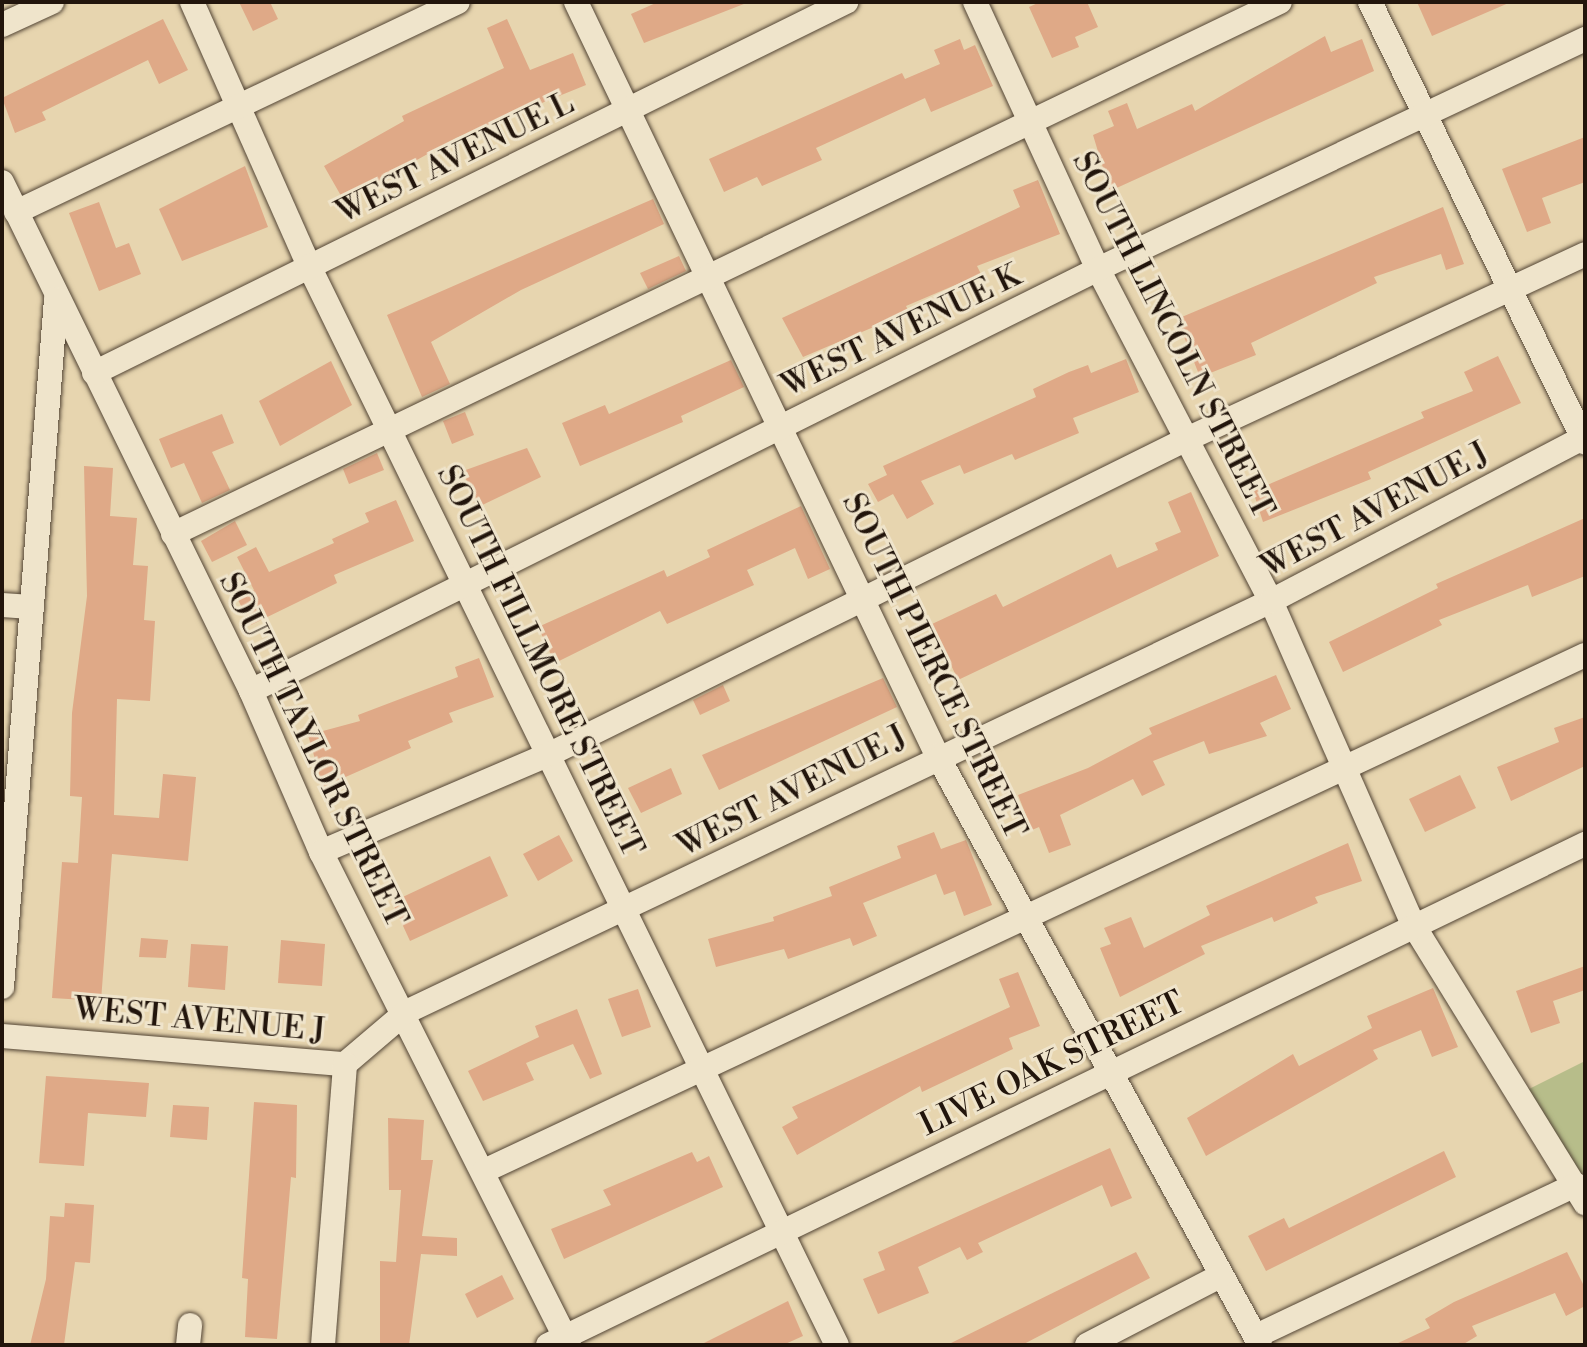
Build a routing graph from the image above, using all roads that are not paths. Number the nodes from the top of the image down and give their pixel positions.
1 (52, 2) edge
2 (192, 2) edge
3 (458, 2) edge
4 (576, 2) edge
5 (846, 2) edge
6 (975, 2) edge
7 (1280, 2) edge
8 (1370, 2) edge
9 (2, 25) edge
10 (1585, 39) edge
11 (234, 109) junction
12 (626, 109) junction
13 (1424, 114) junction
14 (1032, 123) junction
15 (2, 182) edge
16 (16, 212) junction
17 (1585, 254) edge
18 (309, 266) junction
19 (1098, 269) junction
20 (706, 274) junction
21 (1510, 289) junction
22 (56, 298) junction
23 (94, 373) junction
24 (781, 426) junction
25 (390, 429) junction
26 (1187, 439) junction
27 (1584, 439) edge
28 (173, 534) junction
29 (465, 580) junction
30 (864, 600) junction
31 (1271, 601) junction
32 (2, 605) edge
33 (31, 607) junction
34 (1585, 655) edge
35 (251, 691) junction
36 (550, 754) junction
37 (937, 755) junction
38 (1344, 768) junction
39 (1585, 844) edge
40 (321, 852) junction
41 (626, 910) junction
42 (1024, 919) junction
43 (1414, 926) junction
44 (2, 987) edge
45 (406, 1012) junction
46 (2, 1036) edge
47 (345, 1064) junction
48 (700, 1066) junction
49 (1106, 1073) junction
50 (484, 1171) junction
51 (1580, 1194) edge
52 (779, 1231) junction
53 (1218, 1277) junction
54 (1258, 1341) edge
55 (561, 1342) edge
56 (323, 1345) edge
57 (837, 1345) edge
58 (1087, 1345) edge

1 - 9 street
2 - 11 street, SOUTH FILLMORE STREET
3 - 11 street
4 - 12 street, SOUTH PIERCE STREET
5 - 12 street, WEST AVENUE L
6 - 14 street, SOUTH LINCOLN STREET
7 - 14 street
8 - 13 street
10 - 13 street, WEST AVENUE K
11 - 16 street
11 - 18 street, SOUTH FILLMORE STREET
12 - 18 street, WEST AVENUE L
12 - 20 street, SOUTH PIERCE STREET
13 - 19 street, WEST AVENUE K
13 - 21 street
14 - 19 street, SOUTH LINCOLN STREET
14 - 20 street
15 - 16 street, SOUTH TAYLOR STREET
16 - 22 street, SOUTH TAYLOR STREET
17 - 21 street
18 - 23 street, WEST AVENUE L
18 - 25 street, SOUTH FILLMORE STREET
19 - 24 street, WEST AVENUE K
19 - 26 street, SOUTH LINCOLN STREET
20 - 24 street, SOUTH PIERCE STREET
20 - 25 street
21 - 26 street
21 - 27 street
22 - 23 street, SOUTH TAYLOR STREET
22 - 33 street
23 - 28 street, SOUTH TAYLOR STREET
24 - 29 street, WEST AVENUE K
24 - 30 street, SOUTH PIERCE STREET
25 - 28 street
25 - 29 street, SOUTH FILLMORE STREET
26 - 30 street
26 - 31 street, SOUTH LINCOLN STREET
27 - 31 street, WEST AVENUE J
28 - 35 street, SOUTH TAYLOR STREET
29 - 35 street, WEST AVENUE K
29 - 36 street, SOUTH FILLMORE STREET
30 - 36 street
30 - 37 street, SOUTH PIERCE STREET
31 - 37 street, WEST AVENUE J
31 - 38 street, SOUTH LINCOLN STREET
32 - 33 street
33 - 44 street
34 - 38 street
35 - 40 street, SOUTH TAYLOR STREET
36 - 40 street
36 - 41 street, SOUTH FILLMORE STREET
37 - 41 street, WEST AVENUE J
37 - 42 street, SOUTH PIERCE STREET
38 - 42 street
38 - 43 street, SOUTH LINCOLN STREET
39 - 43 street, LIVE OAK STREET
40 - 45 street, SOUTH TAYLOR STREET
41 - 45 street, WEST AVENUE J
41 - 48 street, SOUTH FILLMORE STREET
42 - 48 street
42 - 49 street, SOUTH PIERCE STREET
43 - 49 street, LIVE OAK STREET
43 - 51 street, SOUTH LINCOLN STREET
45 - 47 street, WEST AVENUE J
45 - 50 street, SOUTH TAYLOR STREET
46 - 47 street, WEST AVENUE J
47 - 56 street
48 - 50 street
48 - 52 street, SOUTH FILLMORE STREET
49 - 52 street, LIVE OAK STREET
49 - 53 street, SOUTH PIERCE STREET
50 - 55 street, SOUTH TAYLOR STREET
51 - 54 street
52 - 55 street, LIVE OAK STREET
52 - 57 street, SOUTH FILLMORE STREET
53 - 54 street, SOUTH PIERCE STREET
53 - 58 street

